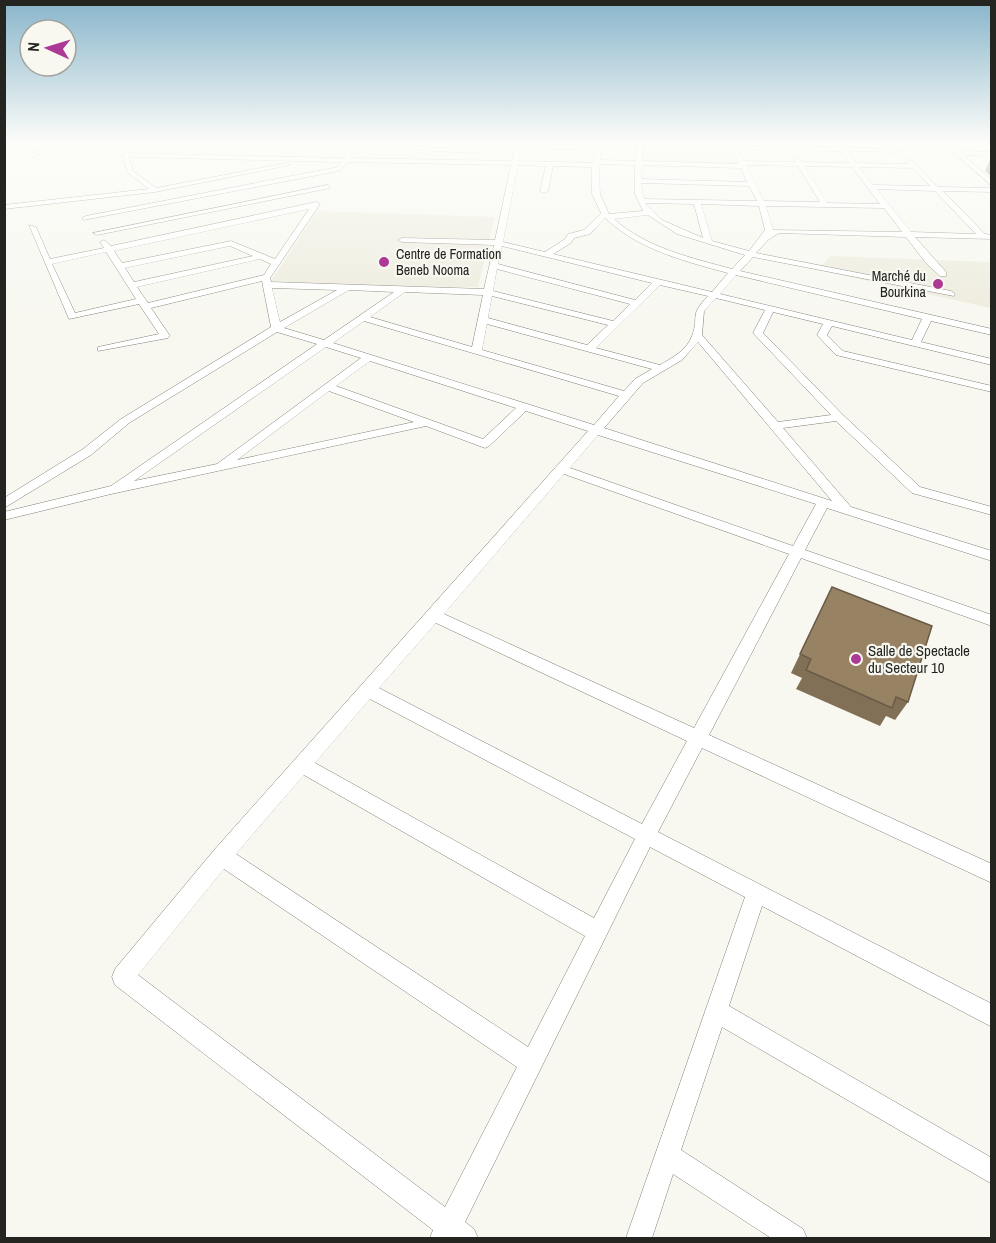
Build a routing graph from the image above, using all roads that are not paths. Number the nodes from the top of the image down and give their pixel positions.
1 (66, 200) edge
2 (174, 200) edge
3 (263, 200) edge
4 (319, 200) edge
5 (507, 200) edge
6 (599, 200) edge
7 (760, 200) edge
8 (822, 200) edge
9 (881, 200) edge
10 (947, 200) edge
11 (258, 201) joint
12 (641, 201) joint
13 (697, 202) junction
14 (762, 204) junction
15 (825, 205) junction
16 (315, 206) junction
17 (886, 206) junction
18 (4, 207) edge
19 (199, 213) junction
20 (650, 213) junction
21 (606, 215) junction
22 (768, 219) junction
23 (32, 227) dead end
24 (213, 227) junction
25 (815, 231) junction
26 (97, 233) junction
27 (184, 233) junction
28 (908, 234) junction
29 (981, 235) junction
30 (992, 237) edge
31 (765, 238) junction
32 (402, 240) dead end
33 (498, 243) junction
34 (109, 249) junction
35 (196, 250) junction
36 (284, 251) junction
37 (708, 251) junction
38 (750, 253) junction
39 (547, 254) junction
40 (262, 256) junction
41 (48, 262) junction
42 (276, 263) junction
43 (121, 266) junction
44 (494, 266) junction
45 (733, 272) junction
46 (943, 274) dead end
47 (267, 281) junction
48 (824, 281) junction
49 (658, 282) junction
50 (133, 285) junction
51 (347, 288) junction
52 (404, 289) junction
53 (488, 292) junction
54 (951, 294) dead end
55 (711, 296) junction
56 (145, 303) junction
57 (637, 303) junction
58 (770, 309) junction
59 (928, 317) junction
60 (363, 318) junction
61 (483, 320) junction
62 (829, 323) junction
63 (614, 324) junction
64 (276, 328) junction
65 (992, 332) edge
66 (698, 336) junction
67 (325, 344) junction
68 (915, 344) junction
69 (102, 349) dead end
70 (589, 350) junction
71 (476, 351) junction
72 (368, 358) junction
73 (992, 362) edge
74 (660, 368) junction
75 (328, 387) junction
76 (992, 389) edge
77 (626, 396) junction
78 (524, 408) junction
79 (839, 417) junction
80 (426, 423) junction
81 (775, 426) junction
82 (596, 430) junction
83 (218, 468) junction
84 (562, 469) junction
85 (111, 490) junction
86 (823, 503) junction
87 (4, 504) edge
88 (847, 510) junction
89 (992, 511) edge
90 (4, 516) edge
91 (797, 552) junction
92 (992, 556) edge
93 (433, 615) junction
94 (992, 621) edge
95 (368, 690) junction
96 (698, 738) junction
97 (302, 765) junction
98 (646, 836) junction
99 (222, 856) junction
100 (992, 874) edge
101 (756, 893) junction
102 (598, 932) junction
103 (715, 1010) junction
104 (992, 1016) edge
105 (532, 1063) junction
106 (667, 1155) junction
107 (992, 1172) edge
108 (453, 1234) edge
109 (639, 1239) edge
110 (794, 1239) edge

1 - 18 street
2 - 26 street
3 - 11 street
4 - 16 street
5 - 33 street
6 - 21 street
7 - 14 street
8 - 15 street
9 - 17 street
10 - 29 street
11 - 19 street
12 - 13 street
12 - 20 street
13 - 14 street
13 - 37 street
14 - 15 street
14 - 22 street
15 - 17 street
16 - 24 street
16 - 36 street
17 - 28 street
19 - 24 street
19 - 26 street
20 - 21 street
20 - 37 street
21 - 37 street
21 - 39 street
22 - 25 street
22 - 31 street
23 - 41 street
24 - 27 street
25 - 28 street
25 - 31 street
26 - 34 street
27 - 34 street
27 - 35 street
28 - 29 street
28 - 46 street
29 - 30 street
31 - 38 street
32 - 33 street
33 - 39 street
33 - 44 street
34 - 41 street
34 - 43 street
35 - 40 street
35 - 43 street
36 - 40 street
36 - 42 street
37 - 38 street
37 - 45 street
38 - 45 street
38 - 48 street
39 - 49 street
40 - 42 street
40 - 50 street
41 - 56 street
42 - 47 street
43 - 50 street
44 - 53 street
44 - 57 street
45 - 48 street
45 - 55 street
47 - 51 street
47 - 56 street
47 - 64 street
48 - 54 street
48 - 59 street
49 - 55 street
49 - 57 street
50 - 56 street
51 - 52 street
51 - 64 street
52 - 53 street
52 - 60 street
53 - 61 street
53 - 63 street
55 - 58 street
55 - 66 street
56 - 69 street
57 - 63 street
58 - 62 street
58 - 79 street
59 - 65 street
59 - 68 street
60 - 67 street
60 - 71 street
61 - 70 street
61 - 71 street
62 - 68 street
62 - 76 street
63 - 70 street
64 - 67 street
64 - 87 street
66 - 74 street
66 - 81 street
67 - 72 street
67 - 85 street
68 - 73 street
70 - 74 street
71 - 77 street
72 - 75 street
72 - 78 street
74 - 77 street
75 - 80 street
75 - 83 street
77 - 82 street
78 - 80 street
78 - 82 street
79 - 81 street
79 - 89 street
80 - 83 street
81 - 88 street
82 - 84 street
82 - 86 street
83 - 85 street
84 - 91 street
84 - 93 street
85 - 90 street
86 - 88 street
86 - 91 street
88 - 92 street
91 - 94 street
91 - 96 street
93 - 95 street
93 - 96 street
95 - 97 street
95 - 98 street
96 - 98 street
96 - 100 street
97 - 99 street
97 - 102 street
98 - 101 street
98 - 102 street
99 - 105 street
99 - 108 street
101 - 103 street
101 - 104 street
102 - 105 street
103 - 106 street
103 - 107 street
105 - 108 street
106 - 109 street
106 - 110 street

